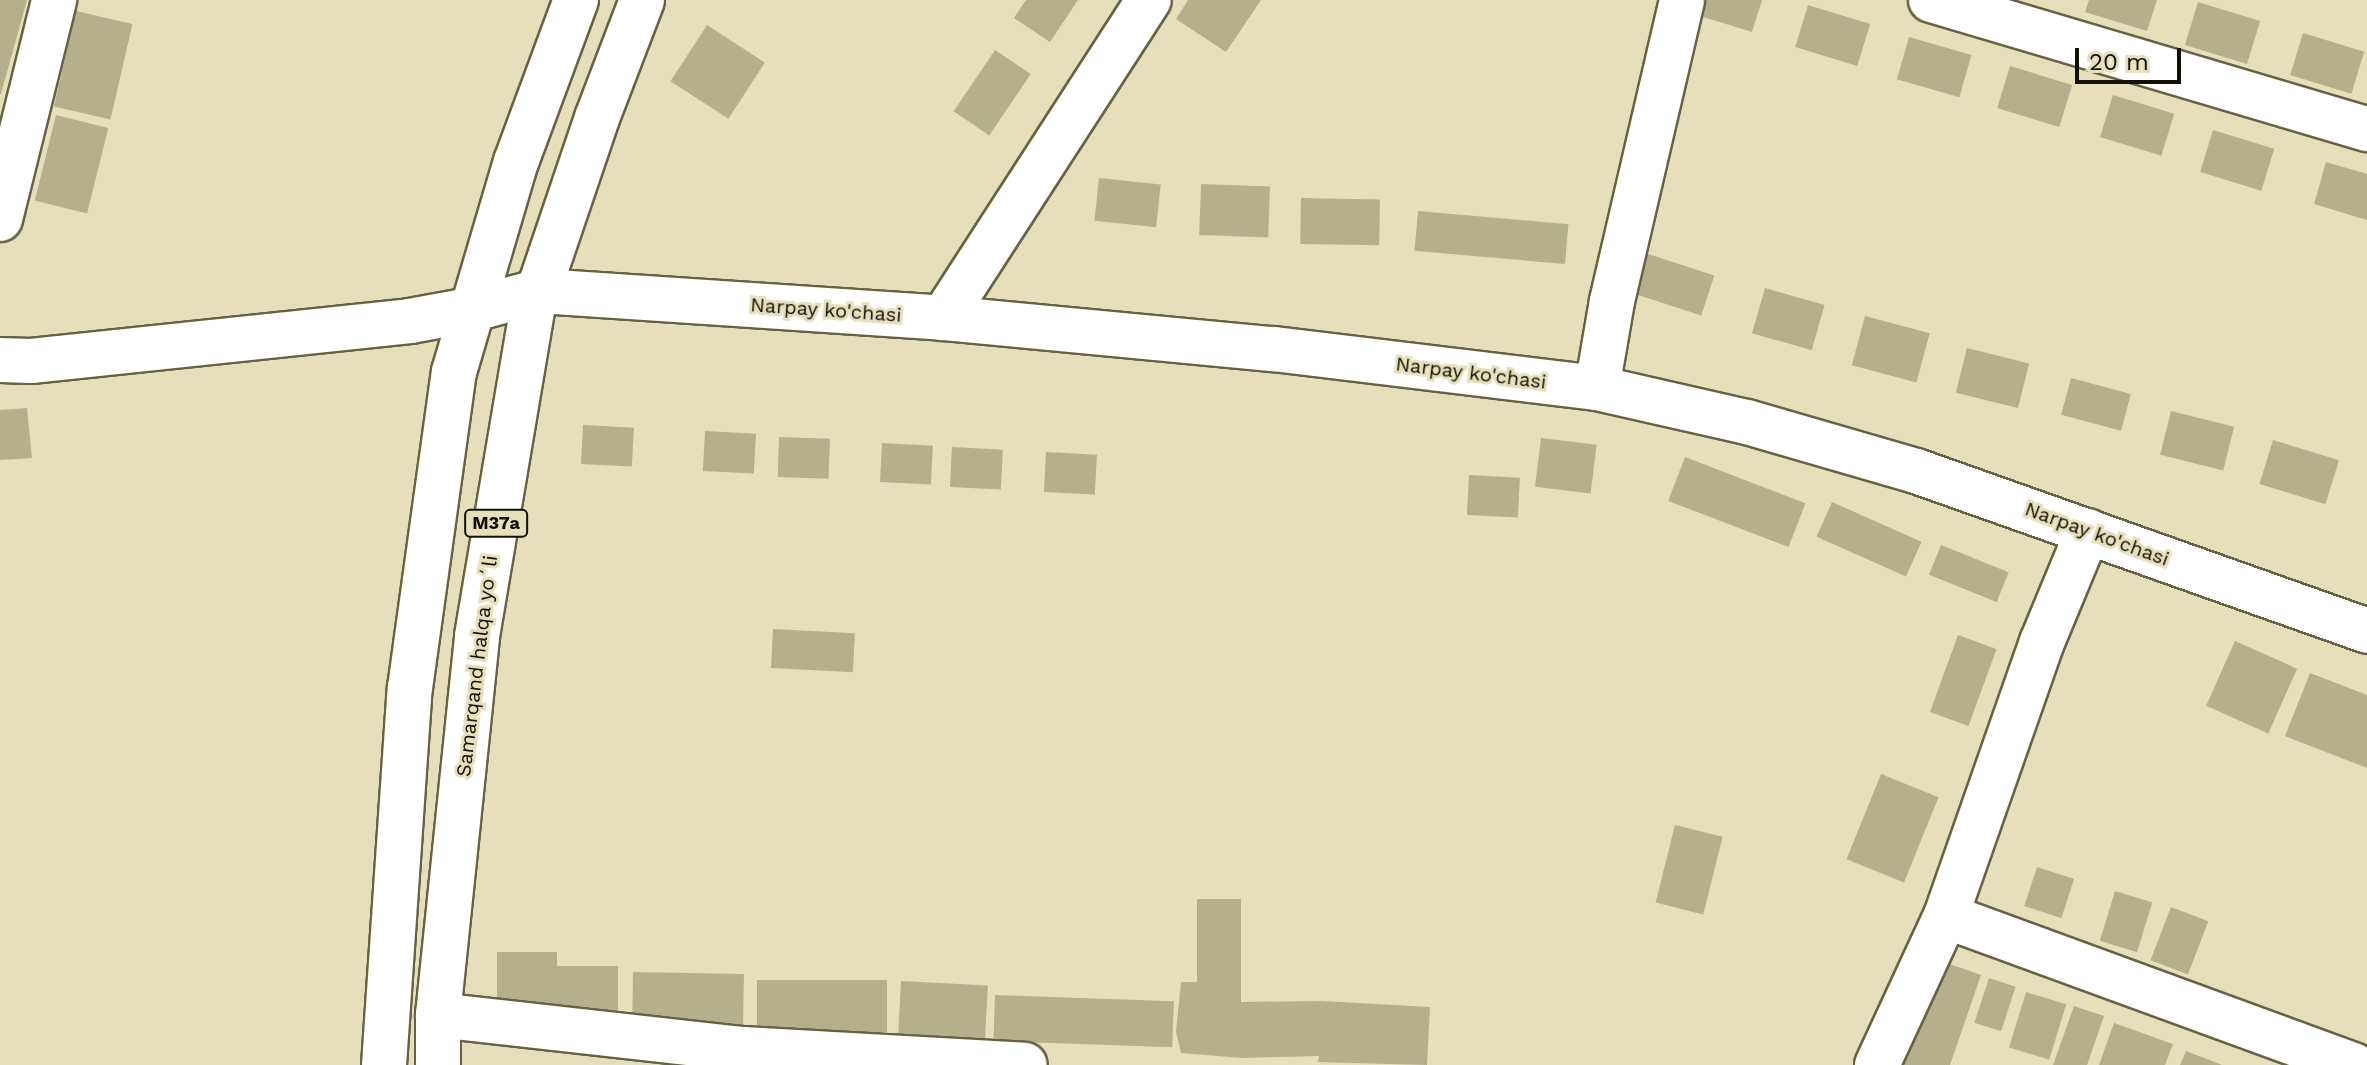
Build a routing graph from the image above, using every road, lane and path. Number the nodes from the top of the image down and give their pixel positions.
1 (54, 0) edge
2 (576, 0) edge
3 (642, 0) edge
4 (1149, 0) edge
5 (1682, 0) edge
6 (1931, 0) edge
7 (2367, 129) edge
8 (0, 219) edge
9 (540, 291) junction
10 (470, 310) junction
11 (943, 318) junction
12 (0, 360) edge
13 (1597, 388) junction
14 (2088, 531) junction
15 (2367, 631) edge
16 (1946, 916) junction
17 (438, 1015) junction
18 (384, 1065) edge
19 (438, 1065) edge
20 (1025, 1065) edge
21 (1877, 1065) edge
22 (2354, 1065) edge

1 - 8 main road
2 - 10 main road, M37a
3 - 9 main road, Samarqand halqa yoʻli / M37a
4 - 11 main road
5 - 13 main road
6 - 7 main road
9 - 10 main road, Narpay ko'chasi
9 - 11 main road, Narpay ko'chasi
9 - 17 main road, Samarqand halqa yoʻli / M37a
10 - 12 main road, Narpay ko'chasi
10 - 18 main road, M37a
11 - 13 main road, Narpay ko'chasi
13 - 14 main road, Narpay ko'chasi
14 - 15 main road, Narpay ko'chasi
14 - 16 main road
16 - 21 main road
16 - 22 main road
17 - 19 main road, Samarqand halqa yoʻli / M37a
17 - 20 main road

